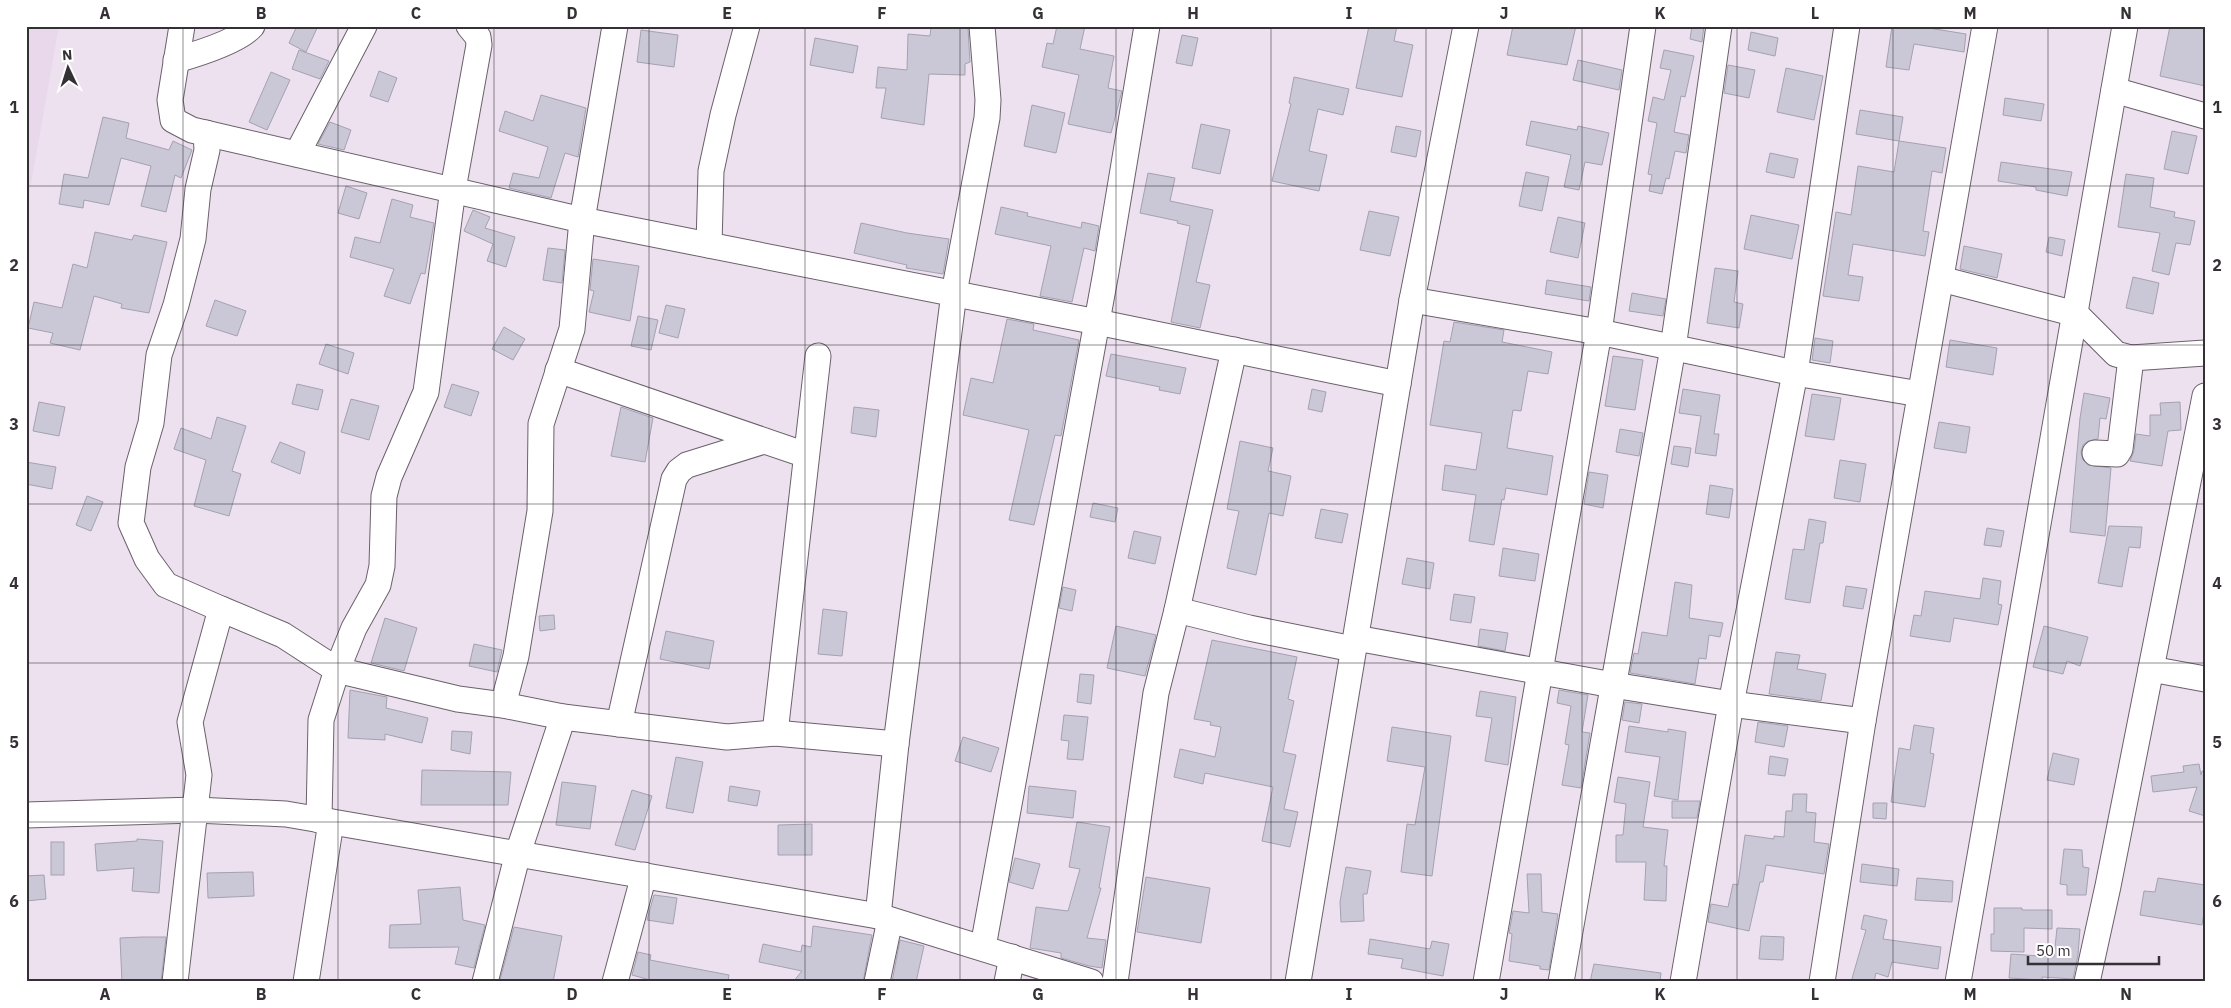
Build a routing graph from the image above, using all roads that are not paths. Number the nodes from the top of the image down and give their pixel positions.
1 (182, 26) edge
2 (252, 26) edge
3 (364, 26) edge
4 (469, 26) edge
5 (615, 26) edge
6 (747, 26) edge
7 (982, 26) edge
8 (1147, 26) edge
9 (1466, 26) edge
10 (1643, 26) edge
11 (1719, 26) edge
12 (1848, 26) edge
13 (1985, 26) edge
14 (2125, 26) edge
15 (176, 60) junction
16 (2114, 90) junction
17 (2205, 116) edge
18 (206, 133) junction
19 (297, 154) junction
20 (453, 190) junction
21 (582, 220) junction
22 (709, 244) junction
23 (1941, 279) junction
24 (954, 293) junction
25 (1412, 300) junction
26 (2076, 314) junction
27 (1097, 322) junction
28 (1599, 332) junction
29 (1673, 348) junction
30 (1234, 350) junction
31 (2205, 353) edge
32 (818, 356) dead end
33 (2131, 358) junction
34 (558, 370) junction
35 (1795, 373) junction
36 (1398, 384) junction
37 (1920, 394) junction
38 (2205, 396) edge
39 (764, 441) junction
40 (2095, 453) dead end
41 (806, 455) junction
42 (221, 609) junction
43 (1177, 610) junction
44 (1354, 644) junction
45 (2151, 669) junction
46 (337, 670) junction
47 (1540, 670) junction
48 (2205, 680) edge
49 (1613, 685) junction
50 (1731, 704) junction
51 (503, 705) junction
52 (563, 718) junction
53 (1864, 721) junction
54 (619, 724) junction
55 (775, 733) junction
56 (896, 744) junction
57 (195, 810) junction
58 (26, 815) edge
59 (325, 821) junction
60 (518, 853) junction
61 (644, 875) junction
62 (884, 918) junction
63 (983, 947) junction
64 (1012, 957) junction
65 (175, 982) edge
66 (306, 982) edge
67 (485, 982) edge
68 (615, 982) edge
69 (877, 982) edge
70 (1007, 982) edge
71 (1091, 982) edge
72 (1115, 982) edge
73 (1298, 982) edge
74 (1486, 982) edge
75 (1561, 982) edge
76 (1683, 982) edge
77 (1822, 982) edge
78 (1958, 982) edge
79 (2087, 982) edge

1 - 15 street
2 - 15 street
3 - 19 street
4 - 20 street
5 - 21 street
6 - 22 street
7 - 24 street
8 - 27 street
9 - 25 street
10 - 28 street
11 - 29 street
12 - 35 street
13 - 23 street
14 - 16 street
15 - 18 street
16 - 17 street
16 - 26 street
18 - 19 street
18 - 42 street
19 - 20 street
20 - 21 street
20 - 46 street
21 - 22 street
21 - 34 street
22 - 24 street
23 - 26 street
23 - 37 street
24 - 27 street
24 - 56 street
25 - 28 street
25 - 36 street
26 - 33 street
26 - 78 street
27 - 30 street
27 - 63 street
28 - 29 street
28 - 47 street
29 - 35 street
29 - 49 street
30 - 36 street
30 - 43 street
31 - 33 street
32 - 41 street
33 - 40 street
34 - 39 street
34 - 51 street
35 - 37 street
35 - 50 street
36 - 44 street
37 - 53 street
38 - 45 street
39 - 41 street
39 - 54 street
41 - 55 street
42 - 46 street
42 - 57 street
43 - 44 street
43 - 72 street
44 - 47 street
44 - 73 street
45 - 48 street
45 - 79 street
46 - 51 street
46 - 59 street
47 - 49 street
47 - 74 street
49 - 50 street
49 - 75 street
50 - 53 street
50 - 76 street
51 - 52 street
52 - 54 street
52 - 60 street
53 - 77 street
54 - 55 street
55 - 56 street
56 - 62 street
57 - 58 street
57 - 59 street
57 - 65 street
59 - 60 street
59 - 66 street
60 - 61 street
60 - 67 street
61 - 62 street
61 - 68 street
62 - 63 street
62 - 69 street
63 - 64 street
64 - 70 street
64 - 71 street

